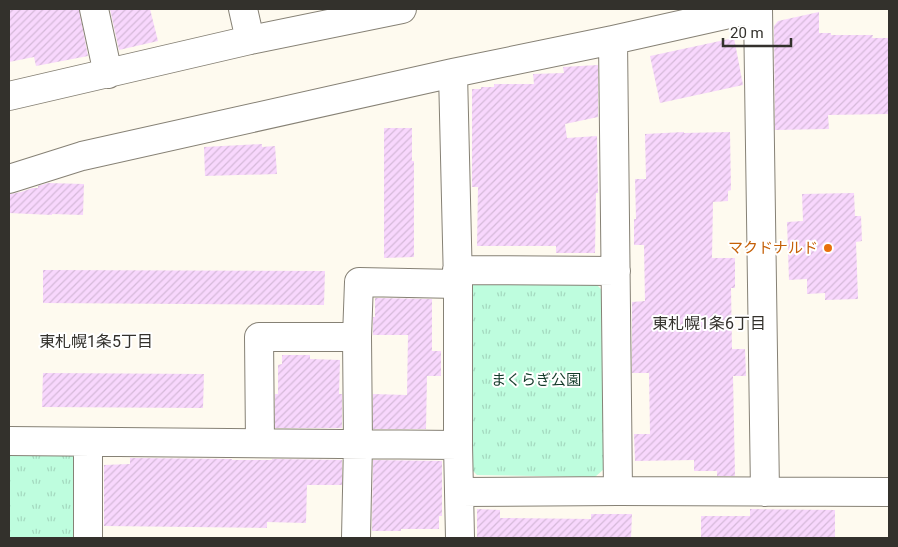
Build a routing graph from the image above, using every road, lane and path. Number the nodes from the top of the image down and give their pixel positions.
1 (94, 9) edge
2 (243, 9) edge
3 (751, 9) edge
4 (758, 9) edge
5 (394, 10) edge
6 (250, 40) junction
7 (613, 40) junction
8 (453, 73) junction
9 (108, 74) junction
10 (9, 96) edge
11 (9, 180) edge
12 (616, 271) junction
13 (458, 277) junction
14 (357, 337) junction
15 (9, 441) edge
16 (88, 442) junction
17 (260, 443) junction
18 (358, 444) junction
19 (458, 445) junction
20 (618, 491) junction
21 (459, 492) junction
22 (765, 492) junction
23 (889, 492) edge
24 (88, 538) edge
25 (356, 538) edge
26 (460, 538) edge

1 - 9 street
2 - 6 street
3 - 7 street
4 - 22 street
5 - 6 street
6 - 9 street
7 - 8 street
7 - 12 street
8 - 11 street
8 - 13 street
9 - 10 street
12 - 13 street
12 - 20 street
13 - 14 street
13 - 19 street
14 - 17 street
14 - 18 street
15 - 16 street
16 - 17 street
16 - 24 street
17 - 18 street
18 - 19 street
18 - 25 street
19 - 21 street
20 - 21 street
20 - 22 street
21 - 26 street
22 - 23 street

